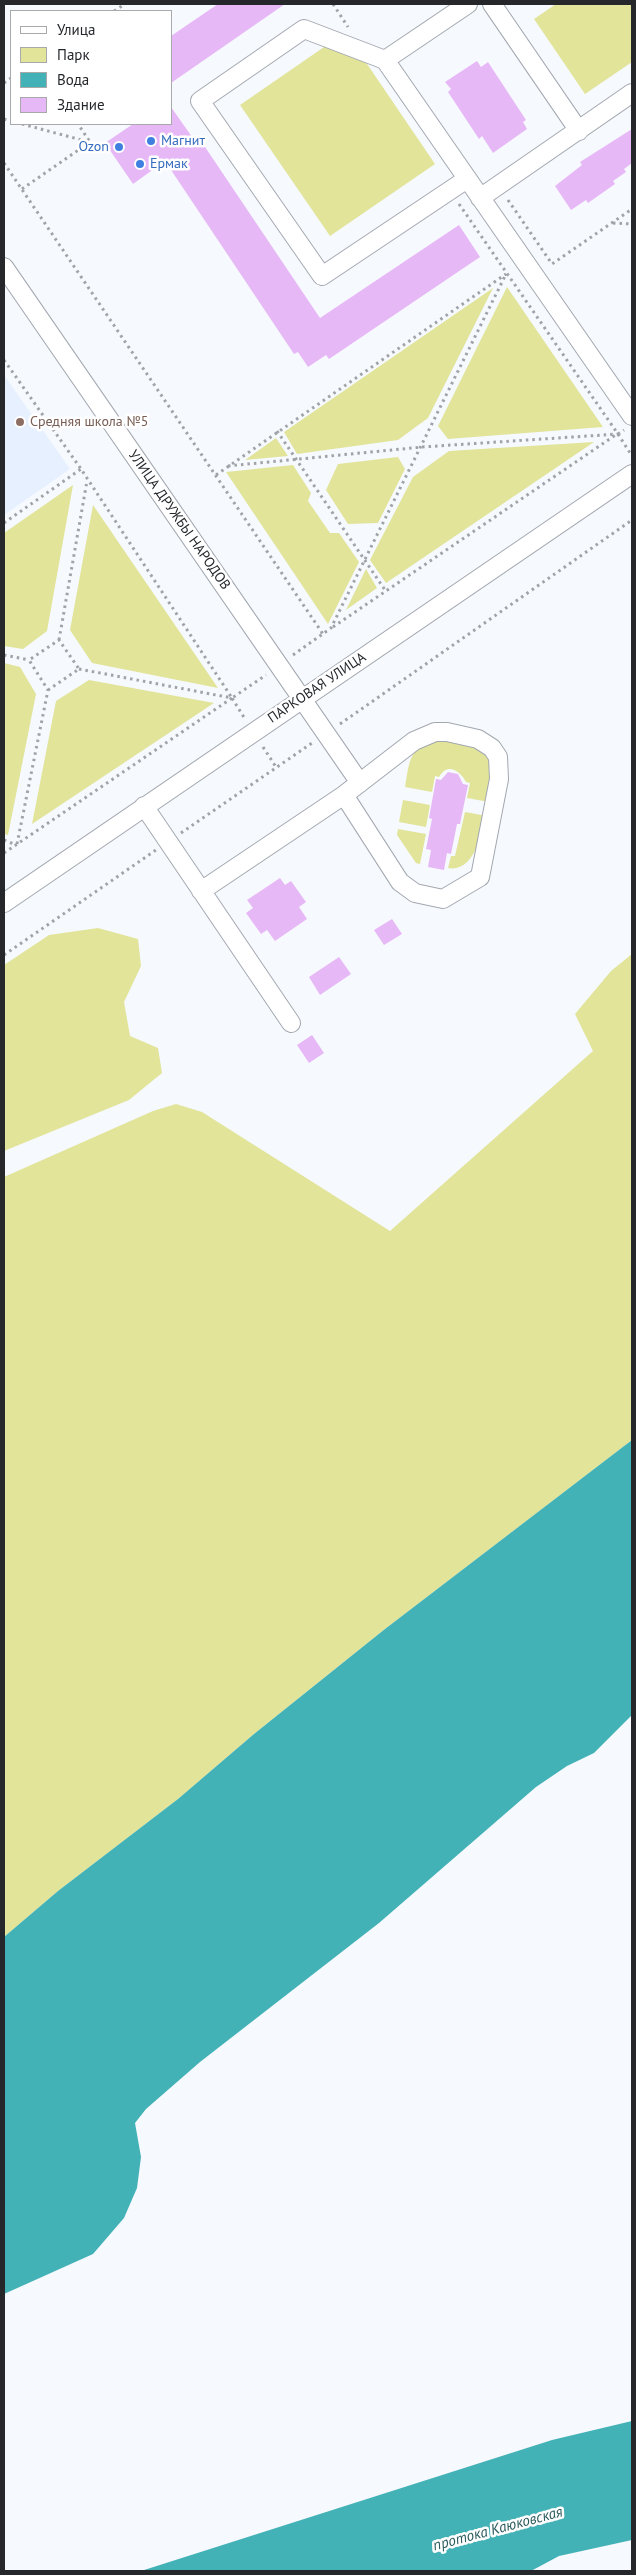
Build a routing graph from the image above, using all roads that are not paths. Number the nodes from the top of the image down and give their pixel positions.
1 (468, 4) edge
2 (492, 4) edge
3 (385, 60) junction
4 (632, 93) edge
5 (578, 131) junction
6 (466, 179) junction
7 (480, 198) junction
8 (4, 268) edge
9 (632, 416) edge
10 (632, 474) edge
11 (303, 698) junction
12 (360, 783) junction
13 (344, 795) junction
14 (144, 806) junction
15 (201, 891) junction
16 (4, 903) edge
17 (291, 1023) dead end

1 - 3 street
2 - 5 street
3 - 6 street
3 - 6 street
4 - 5 street
5 - 7 street
6 - 7 street
7 - 9 street
8 - 11 street, УЛИЦА ДРУЖБЫ НАРОДОВ
10 - 11 street, ПАРКОВАЯ УЛИЦА
11 - 12 street, УЛИЦА ДРУЖБЫ НАРОДОВ
11 - 14 street, ПАРКОВАЯ УЛИЦА
12 - 13 street
12 - 13 street
13 - 15 street
14 - 15 street
14 - 16 street, ПАРКОВАЯ УЛИЦА
15 - 17 street

